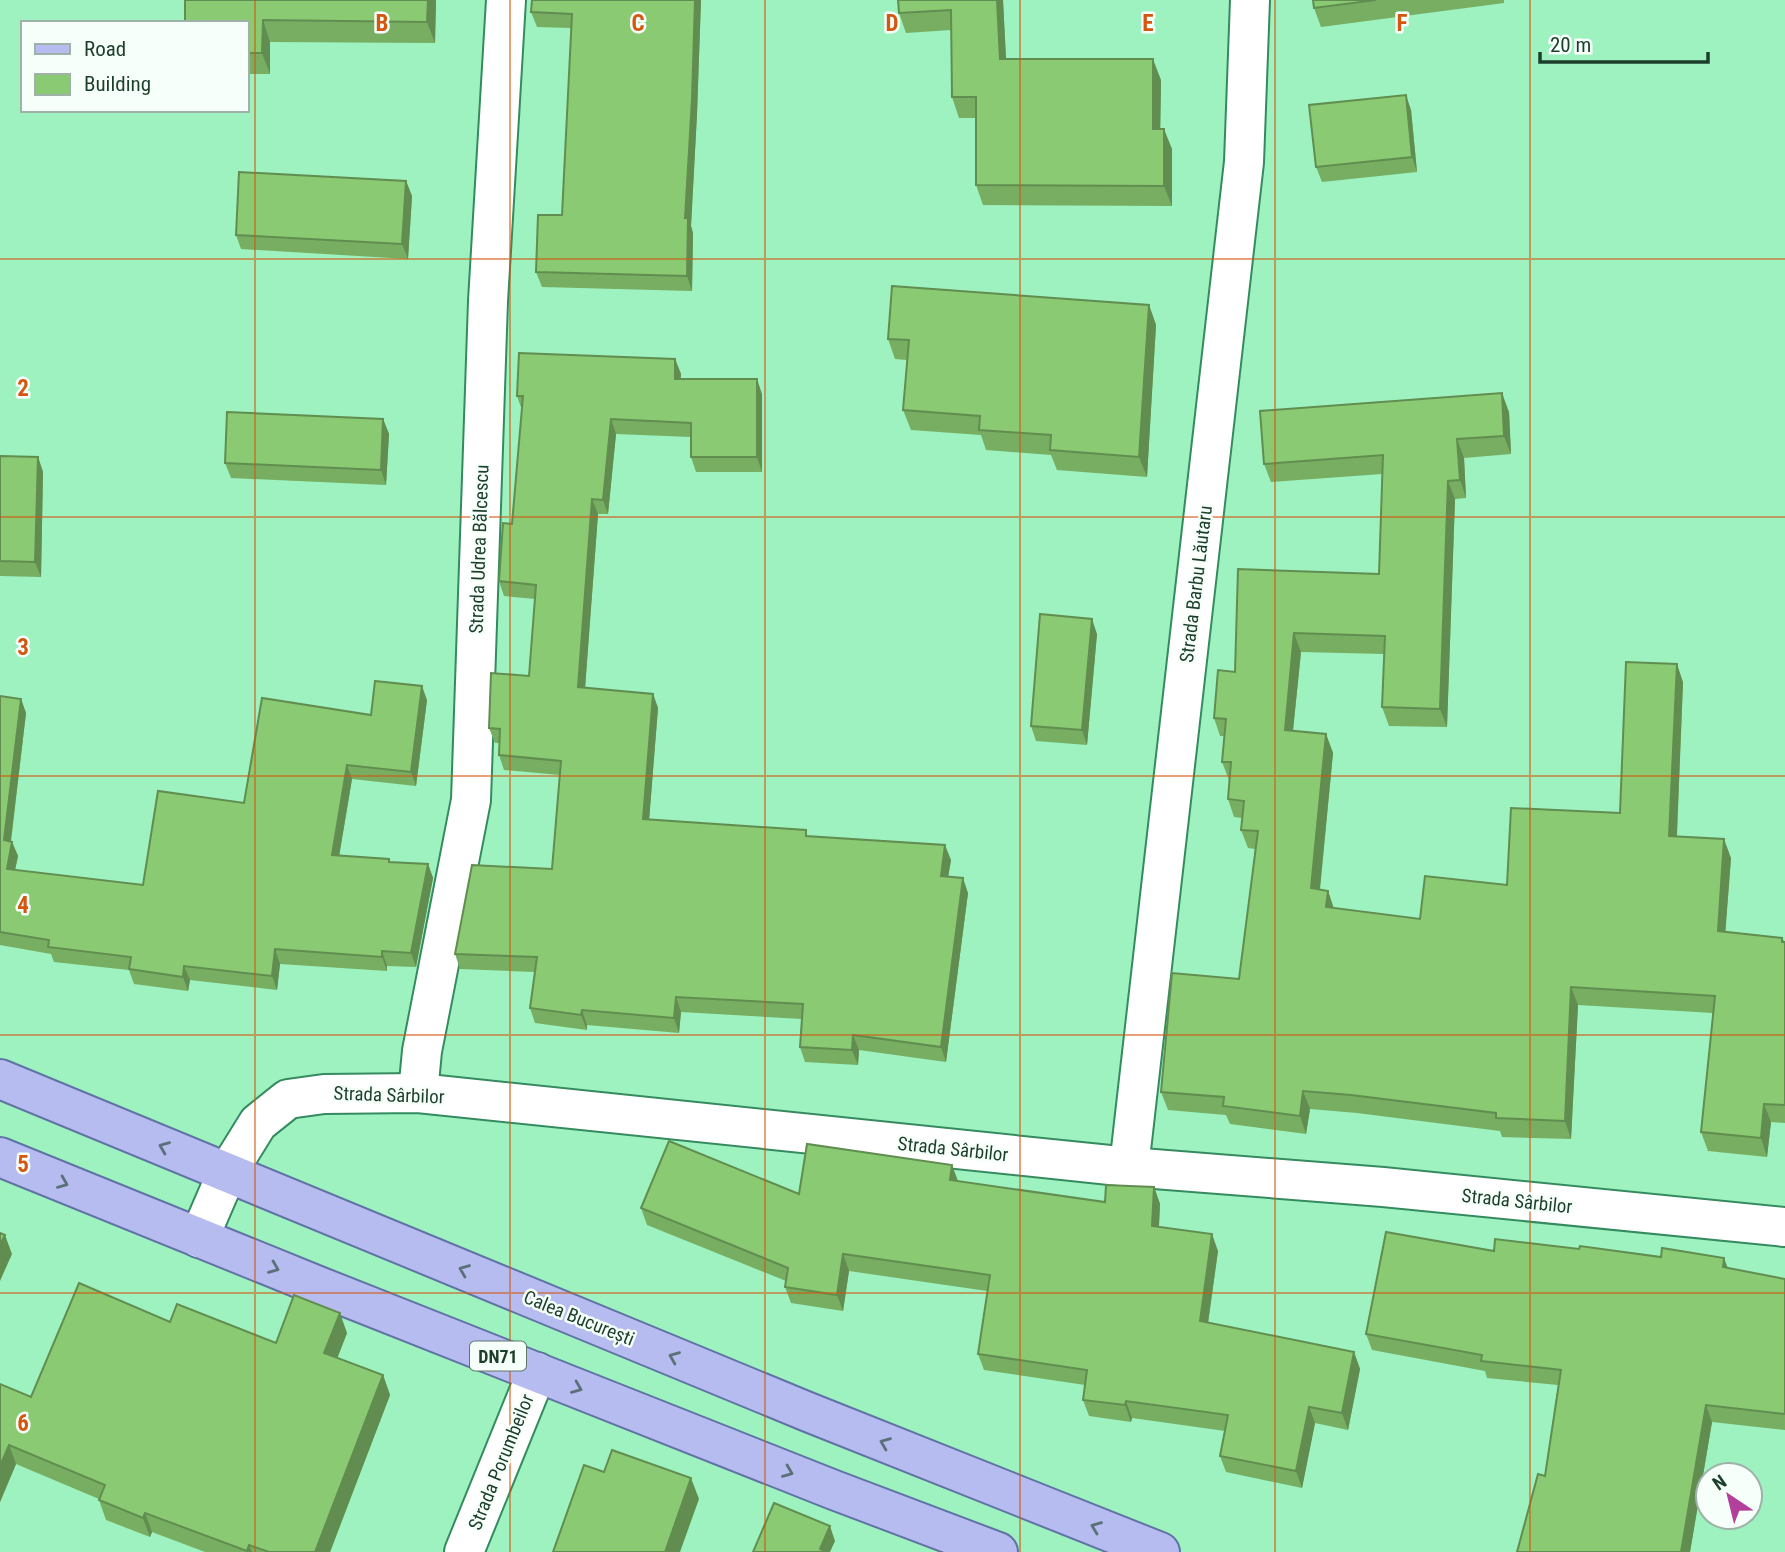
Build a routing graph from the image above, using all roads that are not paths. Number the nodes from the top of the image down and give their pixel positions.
1 (506, 0) edge
2 (1250, 0) edge
3 (0, 1079) edge
4 (418, 1093) junction
5 (0, 1157) edge
6 (1129, 1167) junction
7 (227, 1173) junction
8 (1785, 1227) edge
9 (199, 1238) junction
10 (537, 1372) junction
11 (464, 1552) edge
12 (998, 1552) edge
13 (1160, 1552) edge

1 - 4 street, Strada Udrea Bălcescu
2 - 6 street, Strada Barbu Lăutaru
7 -> 3 main road, Calea București
4 - 6 street, Strada Sârbilor
4 - 7 street, Strada Sârbilor
5 -> 9 main road, DN71
6 - 8 street, Strada Sârbilor
7 - 9 street, Strada Sârbilor
13 -> 7 main road, Calea București
9 -> 10 main road, DN71
10 - 11 street, Strada Porumbeilor
10 -> 12 main road, DN71

